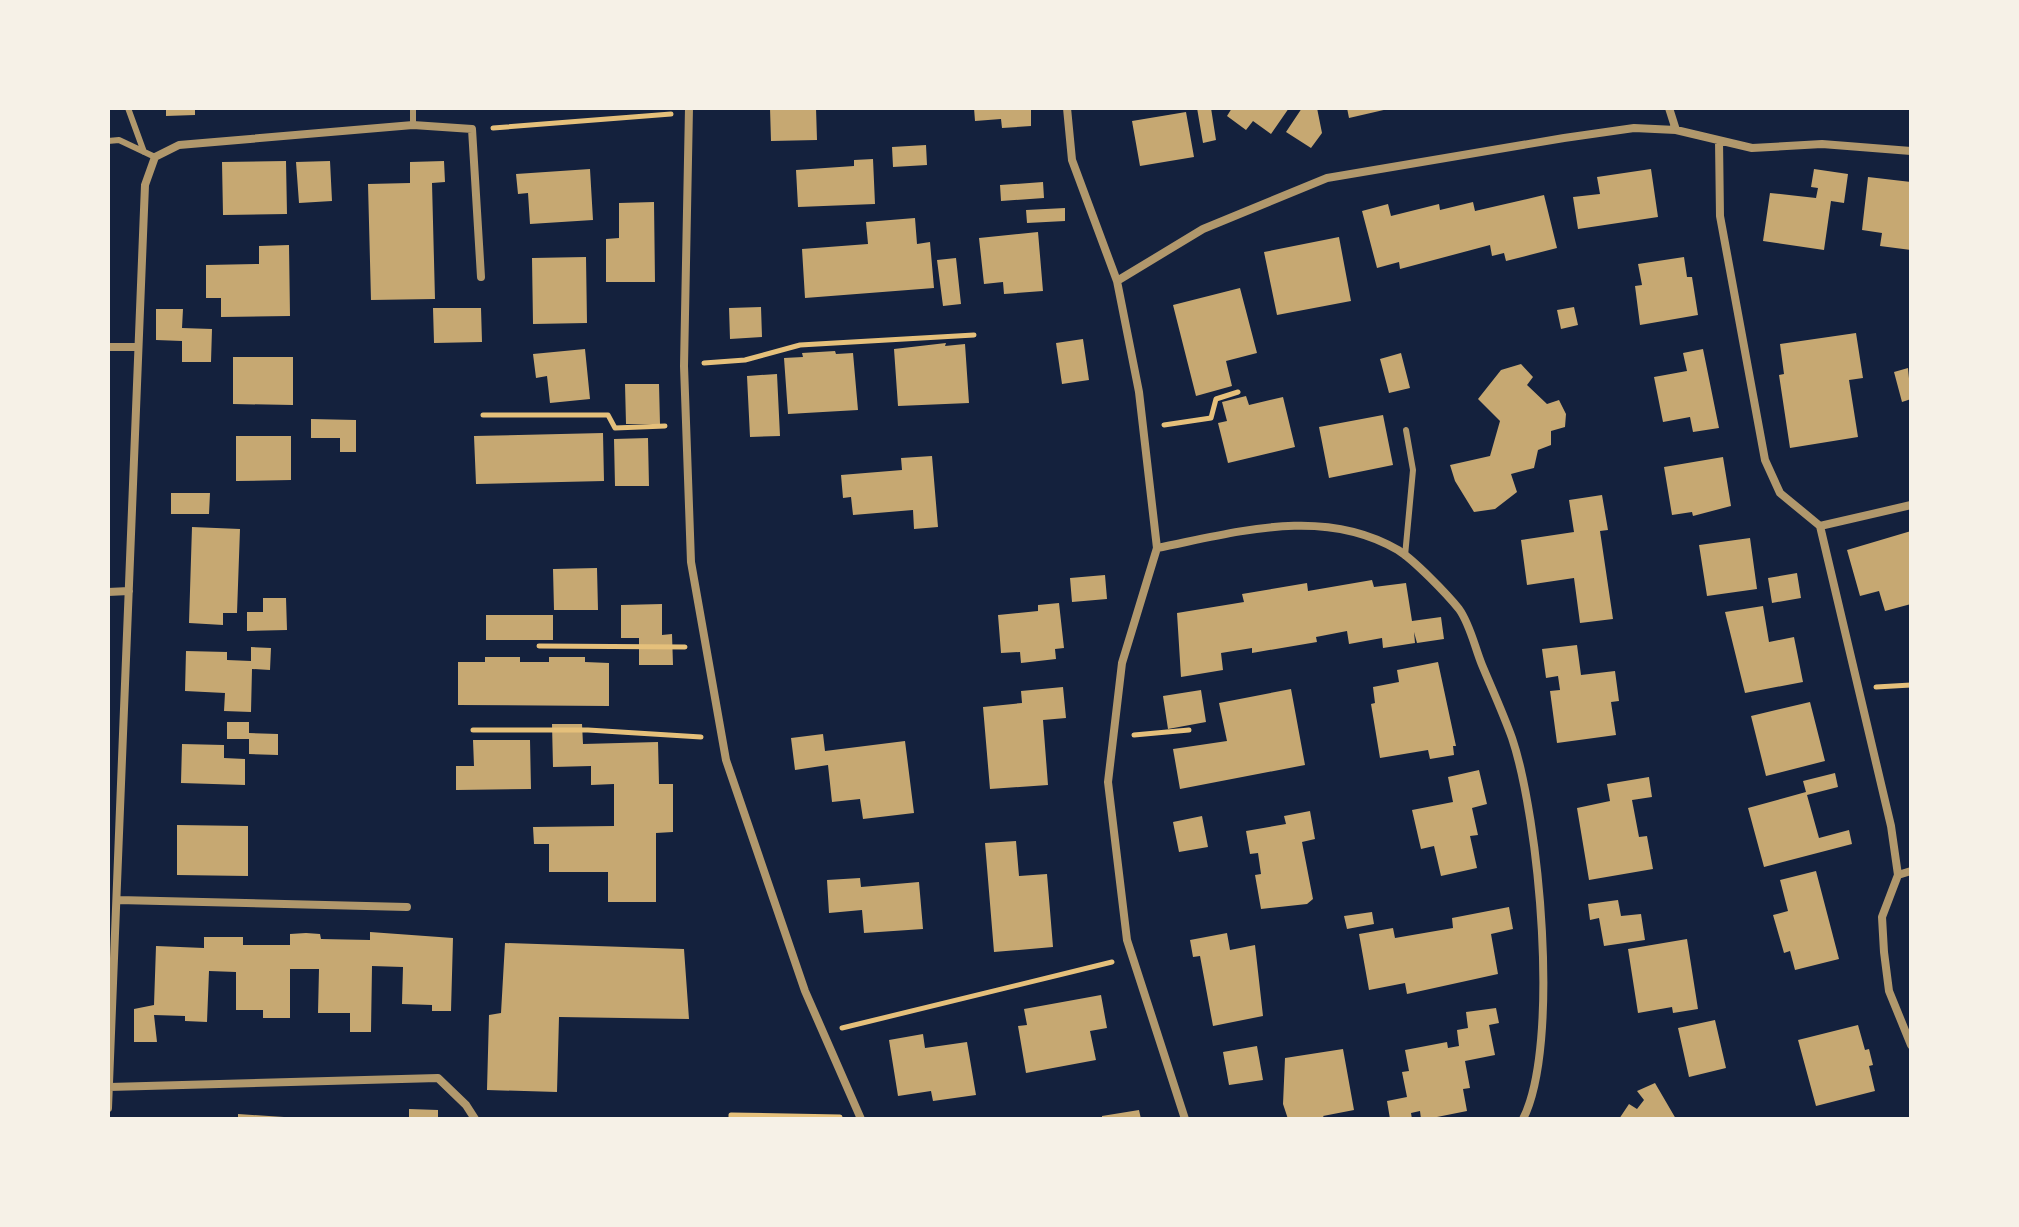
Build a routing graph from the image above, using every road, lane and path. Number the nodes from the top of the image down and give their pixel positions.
1 (128, 108) edge
2 (413, 108) edge
3 (1067, 108) edge
4 (1669, 108) edge
5 (689, 111) edge
6 (413, 125) junction
7 (472, 129) junction
8 (1676, 130) junction
9 (108, 141) edge
10 (1719, 141) junction
11 (1911, 151) edge
12 (144, 152) junction
13 (155, 157) junction
14 (481, 277) dead end
15 (1117, 281) junction
16 (974, 335) dead end
17 (108, 347) edge
18 (138, 347) junction
19 (684, 366) junction
20 (1238, 392) dead end
21 (483, 415) dead end
22 (686, 425) junction
23 (1143, 428) junction
24 (1406, 430) dead end
25 (1911, 505) edge
26 (1820, 526) junction
27 (1157, 548) junction
28 (1405, 556) junction
29 (129, 591) junction
30 (108, 592) edge
31 (539, 646) dead end
32 (706, 647) junction
33 (1911, 685) edge
34 (1858, 690) junction
35 (473, 730) dead end
36 (1189, 730) dead end
37 (1113, 736) junction
38 (722, 738) junction
39 (1911, 871) edge
40 (1898, 875) junction
41 (118, 900) junction
42 (407, 907) dead end
43 (1132, 958) junction
44 (823, 1032) junction
45 (1911, 1045) edge
46 (109, 1087) edge
47 (108, 1108) edge
48 (861, 1118) edge
49 (475, 1119) edge
50 (731, 1119) edge
51 (1185, 1119) edge
52 (1523, 1119) edge

1 - 12 lane
2 - 6 lane
3 - 15 street
4 - 8 street
5 - 7 path
5 - 19 street
6 - 7 street
6 - 13 street
7 - 14 street
8 - 10 street
8 - 15 street
9 - 12 lane
10 - 11 street
10 - 26 street
12 - 13 lane
13 - 18 street
15 - 23 street
16 - 19 path
17 - 18 street
18 - 29 street
19 - 22 street
20 - 23 path
21 - 22 path
22 - 32 street
23 - 27 street
24 - 28 lane
25 - 26 street
26 - 34 street
27 - 28 street
27 - 37 street
28 - 52 street
29 - 30 street
29 - 41 street
31 - 32 path
32 - 38 street
33 - 34 path
34 - 40 street
35 - 38 path
36 - 37 path
37 - 43 street
38 - 44 street
39 - 40 street
40 - 45 street
41 - 42 street
41 - 46 street
43 - 44 path
43 - 51 street
44 - 48 street
46 - 47 street
46 - 49 street
48 - 50 path

